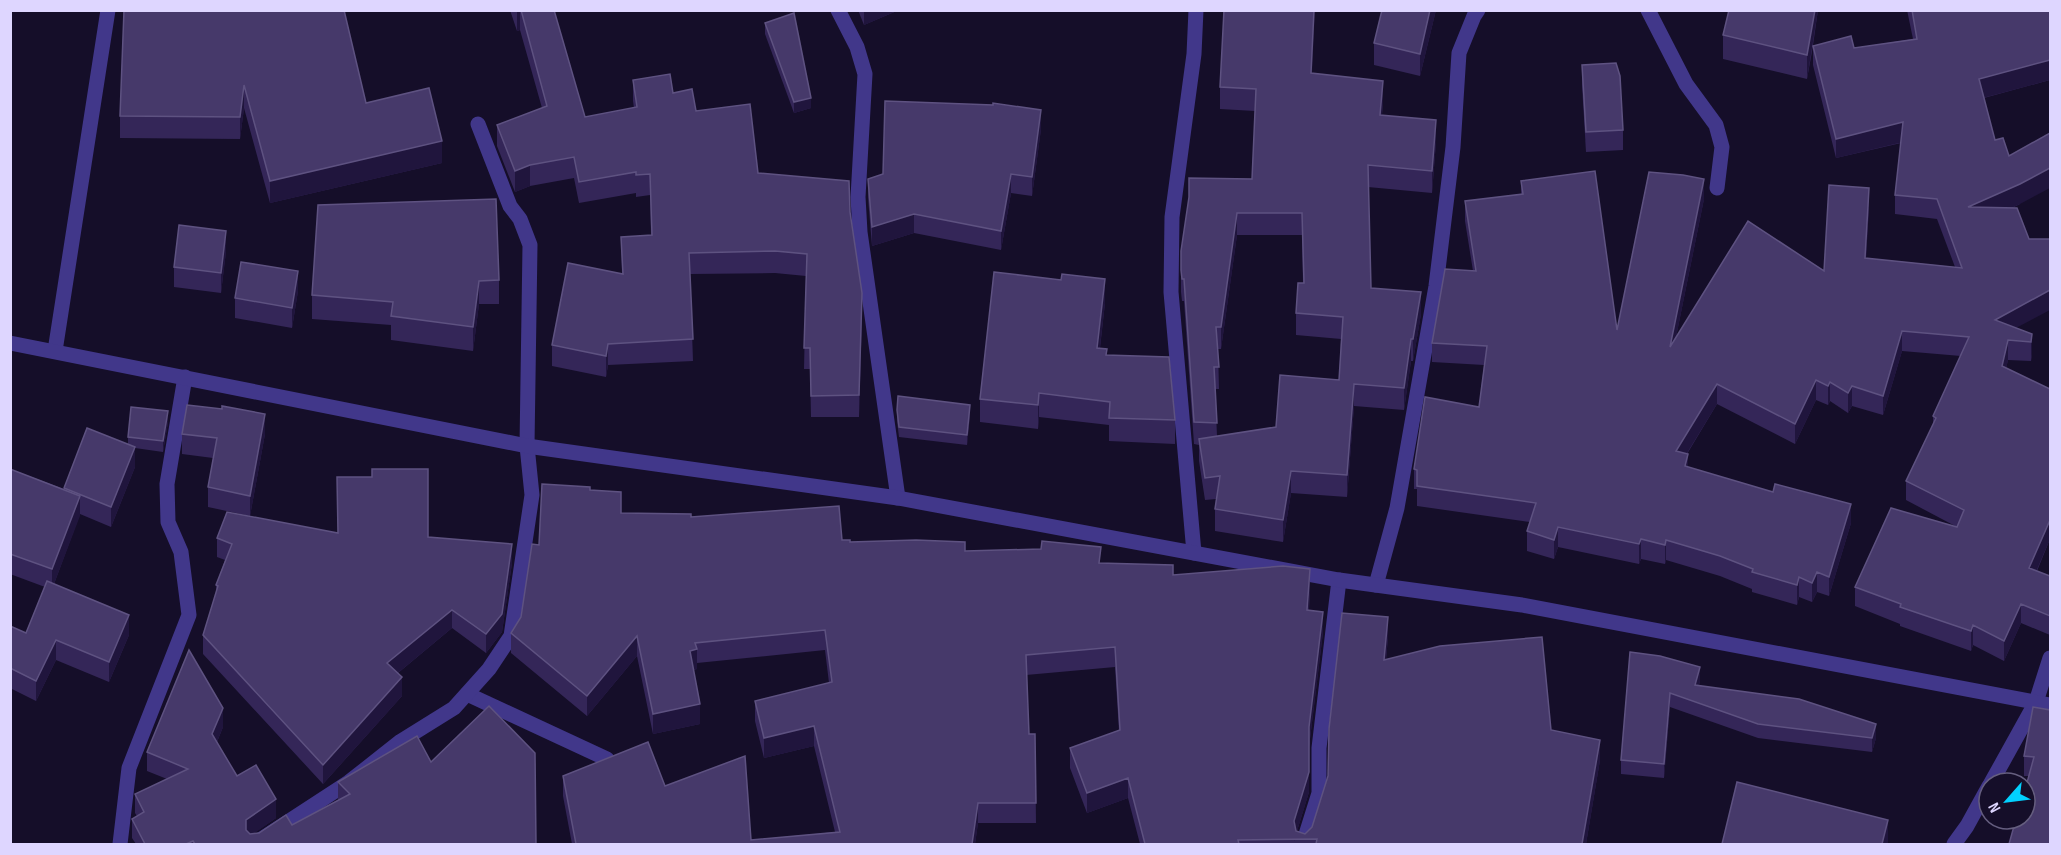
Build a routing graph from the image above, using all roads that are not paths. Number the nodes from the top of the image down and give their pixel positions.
1 (108, 10) edge
2 (838, 10) edge
3 (1196, 10) edge
4 (1478, 10) edge
5 (1648, 10) edge
6 (478, 124) dead end
7 (1717, 188) dead end
8 (10, 343) edge
9 (55, 351) junction
10 (184, 377) junction
11 (527, 446) junction
12 (898, 498) junction
13 (1194, 553) junction
14 (1339, 580) junction
15 (1376, 585) junction
16 (2050, 657) edge
17 (467, 694) junction
18 (2043, 704) edge
19 (607, 759) edge
20 (1999, 771) edge
21 (1977, 808) edge
22 (120, 844) edge
23 (254, 844) edge
24 (1303, 844) edge
25 (1954, 844) edge

1 - 9 street
2 - 12 street
3 - 13 street
4 - 15 street
5 - 7 street
6 - 11 street
8 - 9 street
9 - 10 street
10 - 11 street
10 - 22 street
11 - 12 street
11 - 17 street
12 - 13 street
13 - 14 street
14 - 15 street
14 - 24 street
15 - 18 street
16 - 18 street
17 - 19 street
17 - 23 street
18 - 20 street
21 - 25 street

